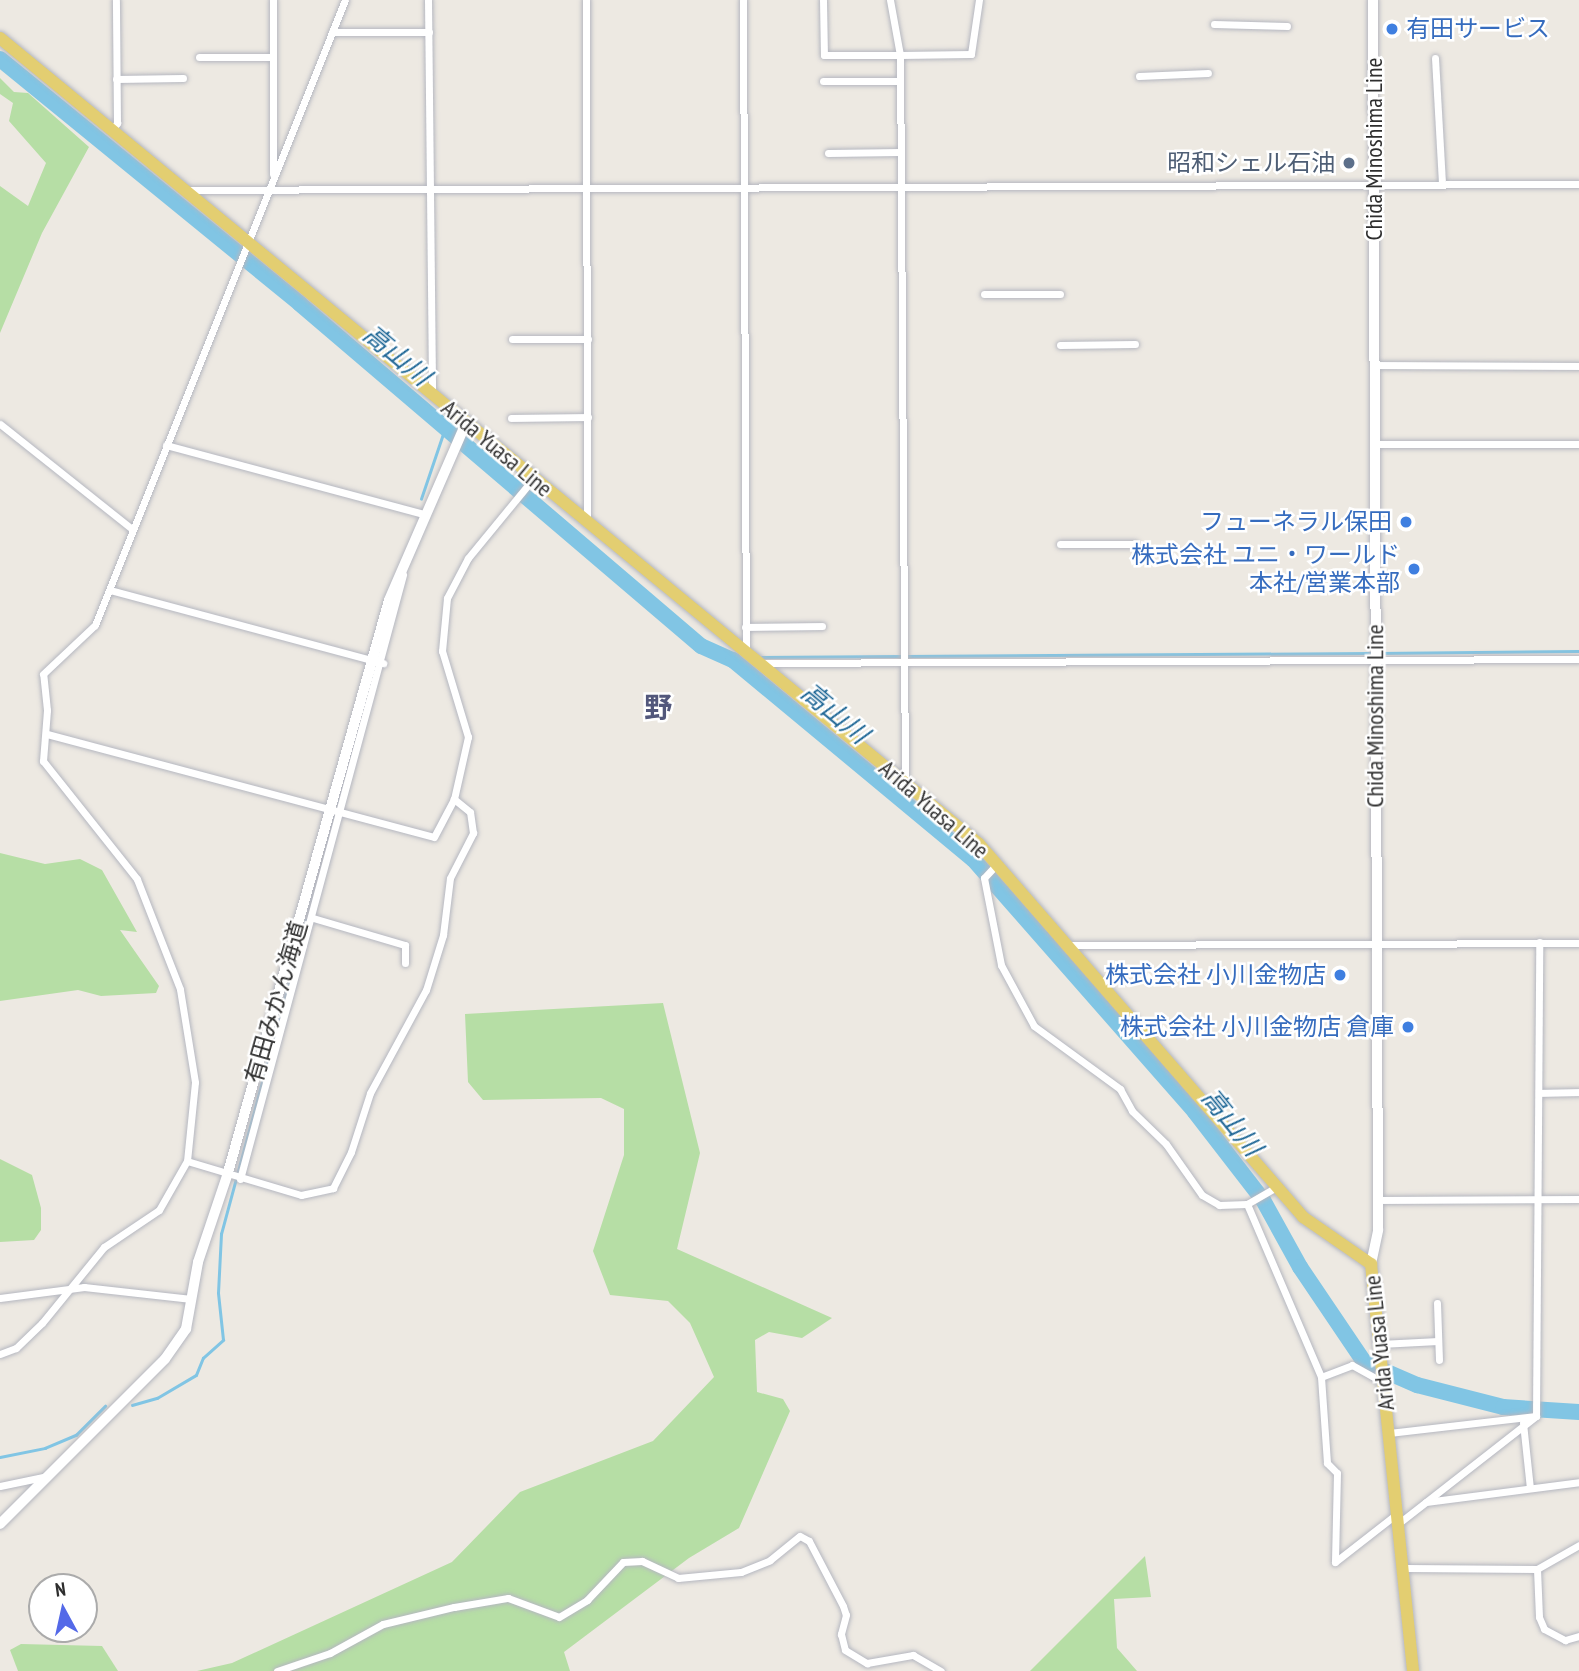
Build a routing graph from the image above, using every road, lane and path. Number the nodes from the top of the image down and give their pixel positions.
1 (116, 0) edge
2 (273, 0) edge
3 (345, 0) edge
4 (428, 0) edge
5 (586, 0) edge
6 (743, 0) edge
7 (823, 0) edge
8 (890, 0) edge
9 (979, 0) edge
10 (1373, 0) edge
11 (1214, 24) dead end
12 (1287, 26) dead end
13 (332, 32) junction
14 (429, 32) junction
15 (0, 38) edge
16 (900, 55) junction
17 (199, 57) dead end
18 (273, 57) junction
19 (1435, 58) dead end
20 (1208, 73) dead end
21 (1139, 76) dead end
22 (183, 78) dead end
23 (116, 79) junction
24 (823, 81) dead end
25 (900, 81) junction
26 (112, 130) junction
27 (901, 152) junction
28 (828, 153) dead end
29 (271, 183) junction
30 (1374, 183) junction
31 (1442, 184) junction
32 (1579, 184) edge
33 (901, 186) junction
34 (587, 187) junction
35 (744, 187) junction
36 (431, 188) junction
37 (186, 190) junction
38 (246, 247) junction
39 (1060, 293) dead end
40 (984, 294) dead end
41 (512, 339) dead end
42 (588, 339) junction
43 (1135, 344) dead end
44 (1060, 345) dead end
45 (1374, 365) junction
46 (1579, 366) edge
47 (432, 394) junction
48 (588, 417) junction
49 (511, 418) dead end
50 (0, 424) edge
51 (464, 427) junction
52 (1374, 444) junction
53 (1579, 444) edge
54 (166, 445) junction
55 (533, 479) junction
56 (423, 514) junction
57 (587, 522) junction
58 (132, 528) junction
59 (1060, 544) dead end
60 (1135, 544) dead end
61 (110, 590) junction
62 (822, 626) dead end
63 (745, 627) junction
64 (746, 653) junction
65 (1375, 654) junction
66 (1579, 659) edge
67 (377, 661) junction
68 (903, 662) junction
69 (758, 663) junction
70 (47, 734) junction
71 (905, 784) junction
72 (454, 799) junction
73 (336, 813) junction
74 (997, 864) junction
75 (313, 918) junction
76 (1539, 942) junction
77 (1375, 943) junction
78 (1579, 943) edge
79 (1067, 945) junction
80 (405, 963) dead end
81 (1539, 1093) junction
82 (1579, 1093) edge
83 (187, 1161) junction
84 (228, 1176) junction
85 (240, 1179) junction
86 (1278, 1186) junction
87 (1539, 1199) junction
88 (1579, 1199) edge
89 (1378, 1200) junction
90 (1250, 1202) junction
91 (1371, 1264) junction
92 (71, 1287) junction
93 (0, 1298) edge
94 (191, 1299) junction
95 (1437, 1303) dead end
96 (1438, 1341) junction
97 (1380, 1344) junction
98 (0, 1354) edge
99 (1439, 1360) dead end
100 (1321, 1377) junction
101 (1383, 1380) junction
102 (1523, 1422) junction
103 (1389, 1433) junction
104 (48, 1476) junction
105 (1579, 1482) edge
106 (0, 1486) edge
107 (1530, 1488) junction
108 (1425, 1502) junction
109 (1399, 1518) junction
110 (0, 1524) edge
111 (1579, 1545) edge
112 (1405, 1568) junction
113 (1538, 1569) junction
114 (1579, 1636) edge
115 (277, 1671) edge
116 (941, 1671) edge
117 (1413, 1671) edge

1 - 23 street
2 - 18 street
3 - 13 street
4 - 14 street
5 - 34 street
6 - 35 street
7 - 16 street
8 - 16 street
9 - 16 street
10 - 30 main road, Chida Minoshima Line
11 - 12 street
13 - 14 street
13 - 29 street
14 - 36 street
15 - 26 main road, Arida Yuasa Line
16 - 25 street
17 - 18 street
18 - 29 street
19 - 31 street
20 - 21 street
22 - 23 street
23 - 26 street
24 - 25 street
25 - 27 street
26 - 37 main road, Arida Yuasa Line
27 - 28 street
27 - 33 street
29 - 36 street
29 - 37 street
29 - 38 street
30 - 31 street
30 - 33 street
30 - 45 main road, Chida Minoshima Line
31 - 32 street
33 - 35 street
33 - 68 street
34 - 35 street
34 - 36 street
34 - 42 street
35 - 63 street
36 - 47 street
37 - 38 main road, Arida Yuasa Line
38 - 47 main road, Arida Yuasa Line
38 - 54 street
39 - 40 street
41 - 42 street
42 - 48 street
43 - 44 street
45 - 46 street
45 - 52 main road, Chida Minoshima Line
47 - 51 main road, Arida Yuasa Line
48 - 49 street
48 - 57 street
50 - 58 street
51 - 55 main road, Arida Yuasa Line
51 - 56 main road, 有田みかん海道
52 - 53 street
52 - 65 main road, Chida Minoshima Line
54 - 56 street
54 - 58 street
55 - 57 main road, Arida Yuasa Line
55 - 72 street
56 - 67 main road, 有田みかん海道
57 - 64 main road, Arida Yuasa Line
58 - 61 street
59 - 60 street
61 - 67 street
61 - 70 street
62 - 63 street
63 - 64 street
64 - 69 main road, Arida Yuasa Line
65 - 66 street
65 - 68 street
65 - 77 main road, Chida Minoshima Line
67 - 73 main road, 有田みかん海道
68 - 69 street
68 - 71 street
69 - 71 main road, Arida Yuasa Line
70 - 73 street
70 - 83 street
71 - 74 main road, Arida Yuasa Line
72 - 73 street
72 - 85 street
73 - 75 street
73 - 84 main road, 有田みかん海道
74 - 79 main road, Arida Yuasa Line
74 - 90 street
75 - 80 street
75 - 85 street
76 - 77 street
76 - 78 street
76 - 81 street
77 - 79 street
77 - 89 main road, Chida Minoshima Line
79 - 86 main road, Arida Yuasa Line
81 - 82 street
81 - 87 street
83 - 84 street
83 - 92 street
84 - 85 street
84 - 94 main road, 有田みかん海道
86 - 90 street
86 - 91 main road, Arida Yuasa Line
87 - 88 street
87 - 89 street
87 - 102 street
89 - 91 main road, Chida Minoshima Line
90 - 100 street
91 - 97 main road, Arida Yuasa Line
92 - 93 street
92 - 94 street
92 - 98 street
94 - 104 main road, 有田みかん海道
95 - 96 street
96 - 97 street
96 - 99 street
97 - 101 main road, Arida Yuasa Line
100 - 101 street
100 - 109 street
101 - 103 main road, Arida Yuasa Line
102 - 103 street
102 - 107 street
102 - 108 street
103 - 109 main road, Arida Yuasa Line
104 - 106 street
104 - 110 main road, 有田みかん海道
105 - 107 street
107 - 108 street
108 - 109 street
109 - 112 main road, Arida Yuasa Line
111 - 113 street
112 - 113 street
112 - 117 main road, Arida Yuasa Line
113 - 114 street
115 - 116 street

